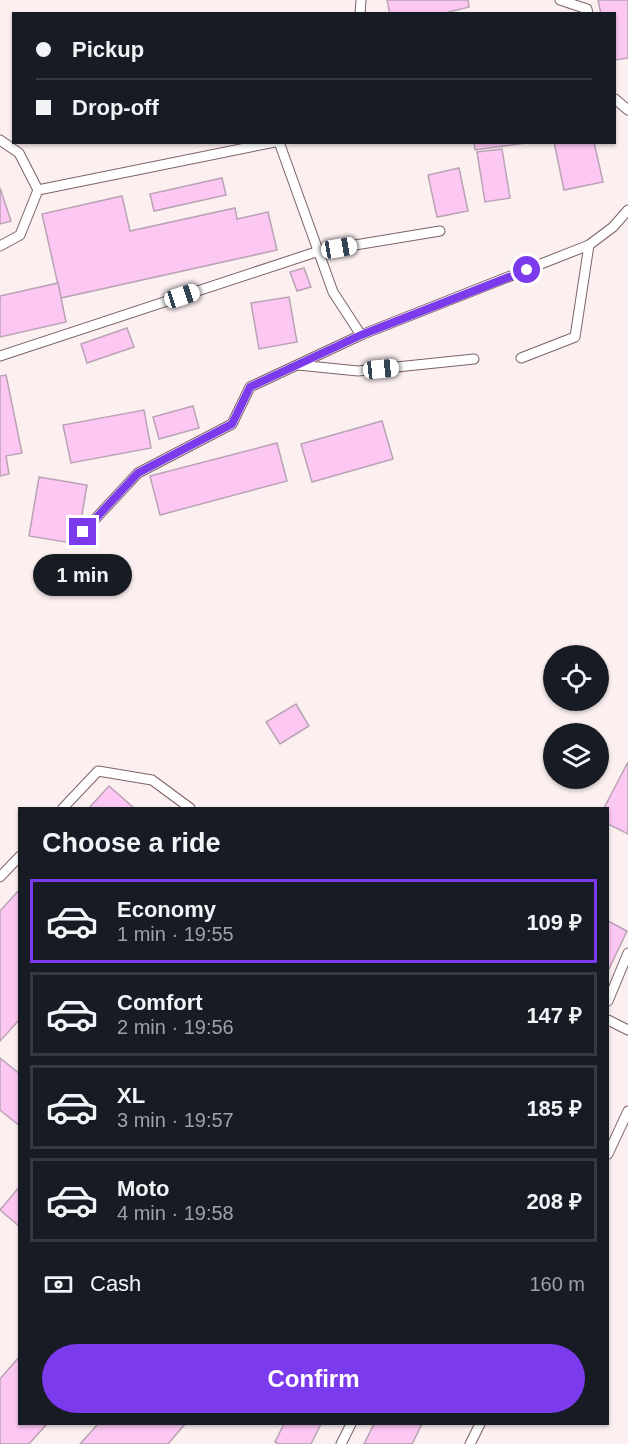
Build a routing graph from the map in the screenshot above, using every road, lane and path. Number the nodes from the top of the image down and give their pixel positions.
1 (560, 0) edge
2 (588, 12) edge
3 (616, 100) edge
4 (628, 110) edge
5 (0, 140) edge
6 (267, 144) edge
7 (278, 144) edge
8 (38, 190) junction
9 (628, 210) edge
10 (440, 231) dead end
11 (589, 245) junction
12 (0, 246) edge
13 (319, 251) junction
14 (361, 335) junction
15 (0, 356) edge
16 (521, 358) dead end
17 (474, 359) dead end
18 (295, 365) junction
19 (83, 532) dead end
20 (64, 807) edge
21 (189, 807) edge
22 (18, 858) edge
23 (0, 877) edge
24 (628, 953) edge
25 (609, 998) edge
26 (609, 1020) edge
27 (628, 1030) edge
28 (628, 1111) edge
29 (609, 1152) edge
30 (350, 1425) edge
31 (480, 1425) edge
32 (341, 1444) edge
33 (470, 1444) edge

1 - 2 lane
3 - 4 lane
5 - 8 lane
6 - 8 lane
7 - 13 lane
8 - 12 lane
9 - 11 lane
10 - 13 lane
11 - 14 lane
11 - 16 lane
13 - 14 lane
13 - 15 lane
14 - 18 lane
17 - 18 lane
18 - 19 lane
20 - 21 lane
22 - 23 lane
24 - 25 lane
26 - 27 lane
28 - 29 lane
30 - 32 lane
31 - 33 lane

